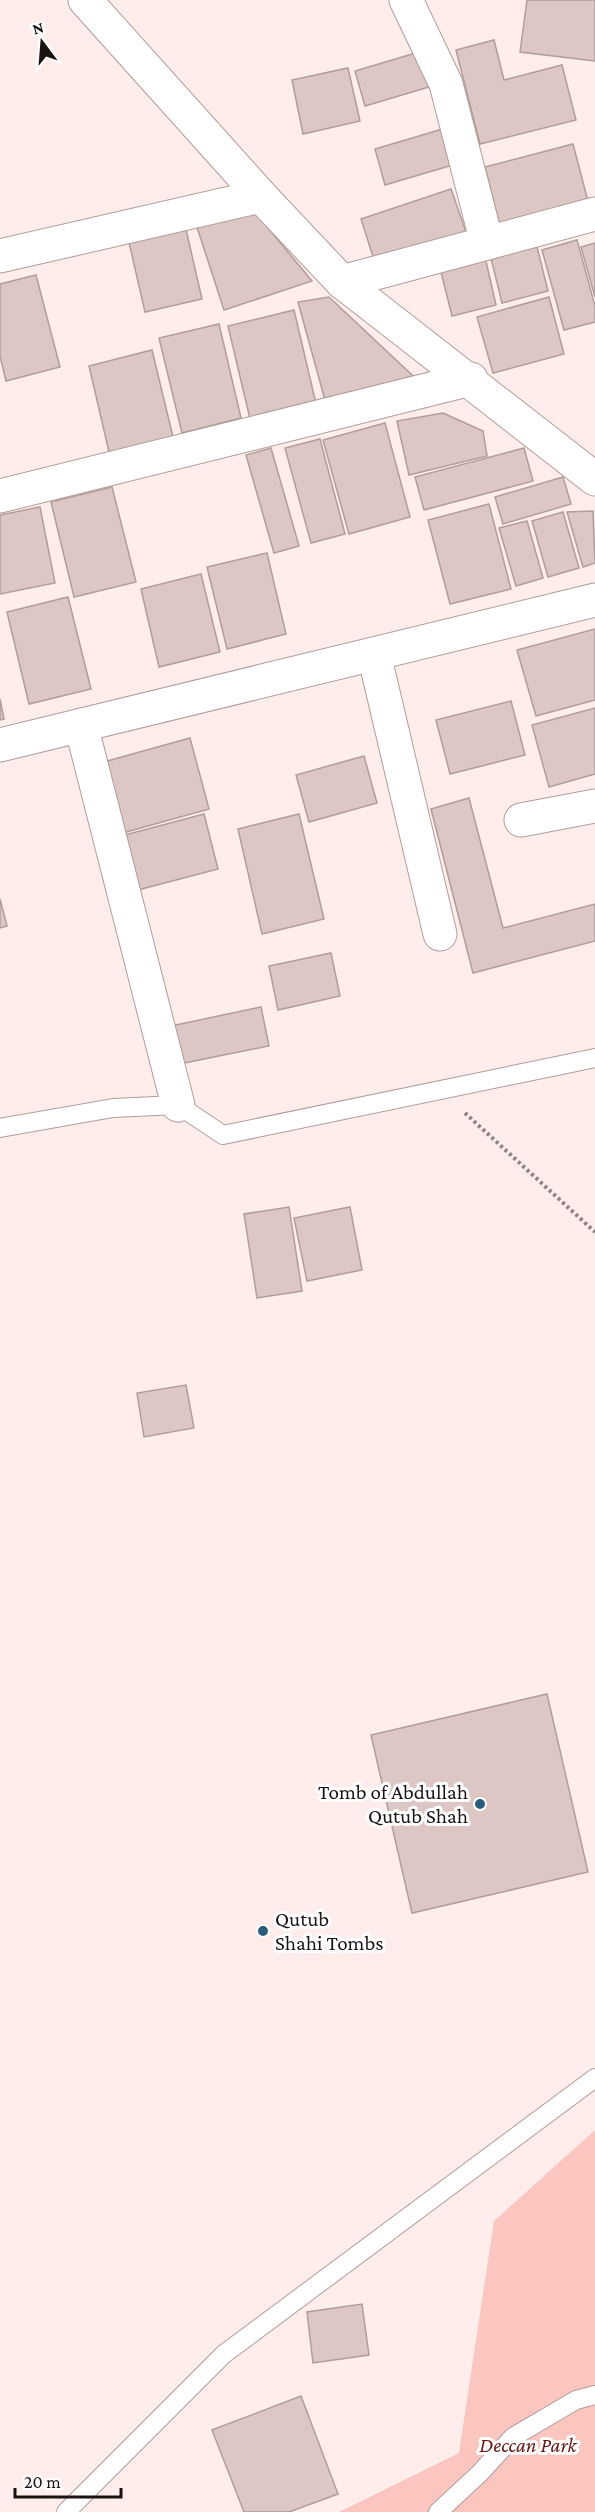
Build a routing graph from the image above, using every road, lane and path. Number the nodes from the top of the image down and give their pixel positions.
1 (85, 0) edge
2 (406, 0) edge
3 (261, 196) junction
4 (595, 214) edge
5 (487, 243) junction
6 (0, 256) edge
7 (342, 282) junction
8 (471, 379) junction
9 (595, 479) edge
10 (0, 496) edge
11 (595, 600) edge
12 (374, 654) junction
13 (81, 725) junction
14 (0, 745) edge
15 (595, 806) edge
16 (521, 820) dead end
17 (440, 934) dead end
18 (595, 1058) edge
19 (441, 1090) junction
20 (178, 1105) junction
21 (0, 1128) edge
22 (595, 1232) edge
23 (595, 2078) edge
24 (595, 2395) edge
25 (66, 2512) edge
26 (438, 2512) edge

1 - 3 street
2 - 5 street
3 - 6 street
3 - 7 street
4 - 5 street
5 - 7 street
7 - 8 street
8 - 9 street
8 - 10 street
11 - 12 street
12 - 13 street
12 - 17 street
13 - 14 street
13 - 20 street
15 - 16 street
18 - 19 lane
19 - 20 lane
19 - 22 path
20 - 21 lane
23 - 25 lane
24 - 26 lane

